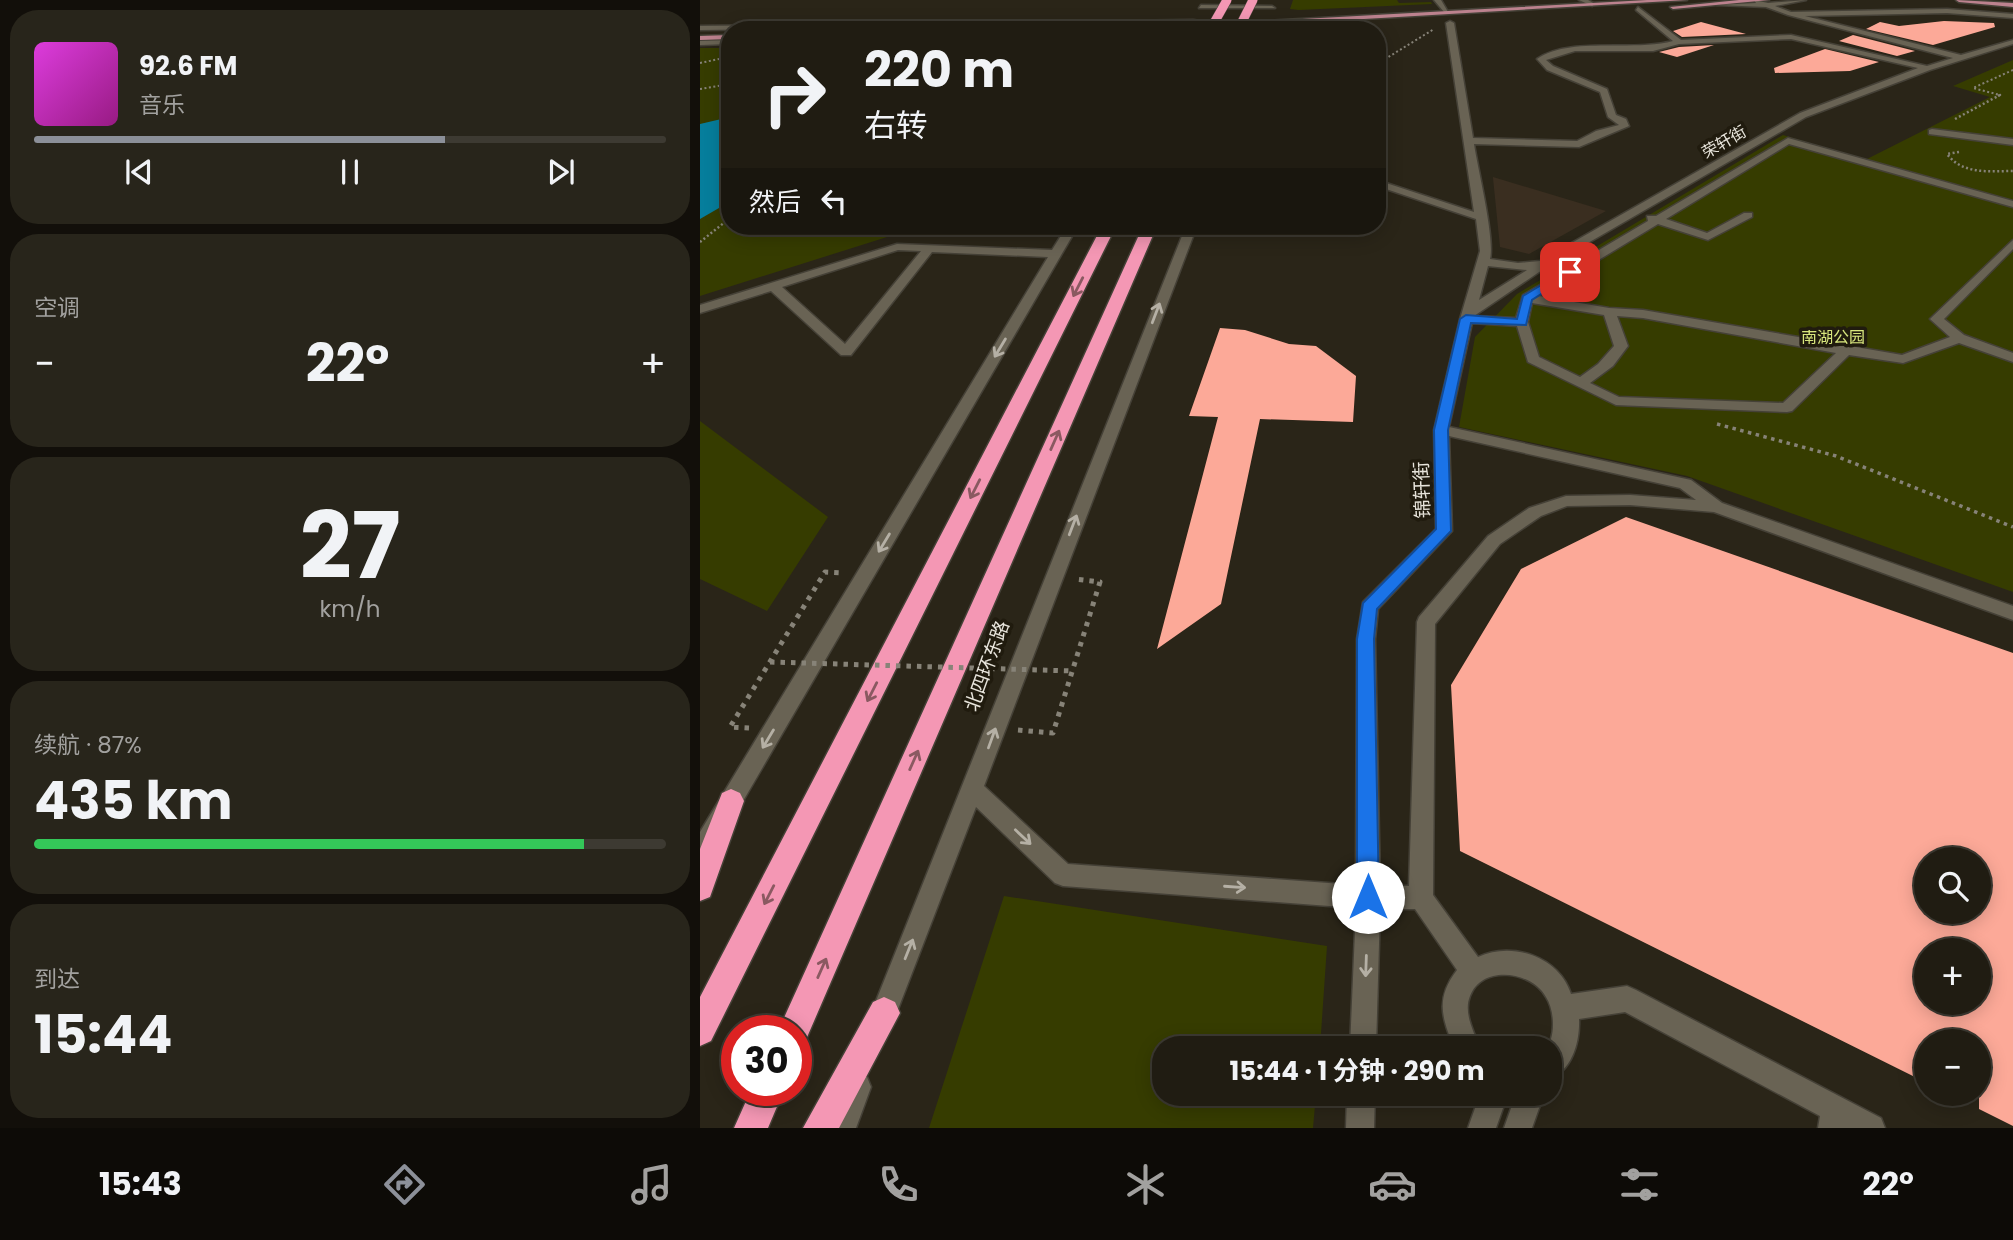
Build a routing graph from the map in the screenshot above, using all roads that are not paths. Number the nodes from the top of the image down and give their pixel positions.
1 (1227, 0) edge
2 (1253, 0) edge
3 (1437, 0) edge
4 (1583, 0) edge
5 (1684, 0) edge
6 (1803, 0) edge
7 (1959, 0) edge
8 (2005, 0) edge
9 (1757, 1) edge
10 (1943, 2) dead end
11 (1766, 3) edge
12 (1203, 4) edge
13 (1274, 4) edge
14 (1592, 4) junction
15 (1720, 5) junction
16 (2013, 5) edge
17 (1638, 9) junction
18 (1446, 11) junction
19 (1790, 14) junction
20 (2013, 16) edge
21 (1193, 21) edge
22 (1215, 21) edge
23 (1218, 21) edge
24 (1242, 21) edge
25 (1266, 21) edge
26 (1325, 21) edge
27 (1374, 21) edge
28 (1450, 23) dead end
29 (721, 34) edge
30 (700, 35) edge
31 (721, 36) edge
32 (2013, 41) edge
33 (1679, 43) junction
34 (1961, 58) junction
35 (1927, 68) junction
36 (1932, 132) road end
37 (1471, 141) junction
38 (2013, 142) edge
39 (1386, 186) edge
40 (2013, 204) edge
41 (1631, 213) junction
42 (1748, 215) dead end
43 (1482, 218) junction
44 (1657, 219) junction
45 (1067, 235) edge
46 (1104, 235) edge
47 (1146, 235) edge
48 (1188, 235) edge
49 (2013, 243) edge
50 (928, 250) junction
51 (1055, 254) junction
52 (1483, 262) junction
53 (1544, 264) junction
54 (773, 286) junction
55 (1527, 298) junction
56 (700, 309) edge
57 (1609, 312) junction
58 (1468, 315) junction
59 (1522, 323) junction
60 (1959, 338) junction
61 (1846, 351) junction
62 (2013, 358) edge
63 (1580, 383) junction
64 (1441, 430) junction
65 (1716, 507) junction
66 (2013, 613) edge
67 (973, 790) junction
68 (731, 801) junction
69 (700, 853) edge
70 (700, 887) edge
71 (1368, 897) junction
72 (1421, 898) junction
73 (1473, 971) junction
74 (1565, 1008) junction
75 (884, 1013) junction
76 (801, 1015) edge
77 (700, 1030) edge
78 (1363, 1036) edge
79 (1460, 1036) edge
80 (1562, 1048) edge
81 (761, 1106) edge
82 (1361, 1106) edge
83 (1490, 1106) edge
84 (1526, 1106) edge
85 (1834, 1119) edge
86 (751, 1128) edge
87 (820, 1128) edge
88 (842, 1128) edge
89 (1360, 1128) edge
90 (1482, 1128) edge
91 (1518, 1128) edge
92 (1871, 1128) edge

1 - 22 highway, bridge
2 - 24 highway, bridge
3 - 18 street
4 - 14 street
5 - 14 main road
6 - 11 street
7 - 16 main road
8 - 16 main road
9 - 11 street
9 - 15 main road
10 - 16 street
11 - 15 street
11 - 19 street
12 - 13 street
12 - 21 street
12 - 23 street
13 - 25 street
14 - 18 main road
15 - 17 main road
17 - 27 main road
17 - 33 street
18 - 26 main road
19 - 20 street
19 - 34 street
28 - 37 street, 锦轩街
29 - 30 street
30 - 31 street
32 - 34 street, 荣轩街
33 - 35 street
33 - 37 street
34 - 35 street, 荣轩街
35 - 41 street, 荣轩街
36 - 38 street
37 - 43 street, 锦轩街
39 - 43 street
40 - 44 street
41 - 44 street
41 - 53 street, 荣轩街
42 - 44 street
43 - 52 street, 锦轩街
44 - 55 street
45 - 51 street
46 -> 77 highway
76 -> 47 highway, 北四环东路
67 -> 48 street, 北四环东路
49 - 60 street
50 - 51 street
50 - 54 street
50 - 54 street
51 -> 68 street
52 - 53 street
52 - 58 street, 锦轩街
53 - 58 street, 荣轩街
54 - 56 street
55 - 57 street
55 - 59 street
57 - 61 street
57 - 63 street
58 - 59 street
58 - 64 street, 锦轩街
59 - 63 street
60 - 61 street
60 - 62 street
61 - 63 street
64 - 65 street
64 - 71 street, 锦轩街
65 - 66 street
65 - 72 street
67 -> 71 street
75 -> 67 street, 北四环东路
68 - 69 street
68 - 70 highway
71 - 72 street
71 -> 78 street, 锦轩街
72 - 73 street
73 - 74 street
73 - 79 street
74 - 80 street
74 - 85 street
75 - 87 highway
75 - 88 street, 北四环东路
81 - 86 highway
82 - 89 street
83 - 90 street
84 - 91 street
85 - 92 street

